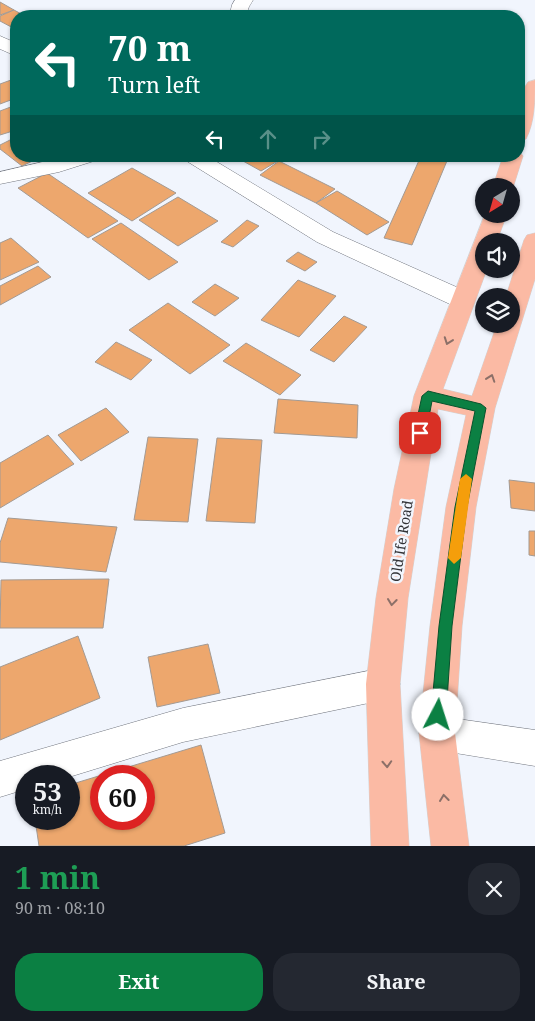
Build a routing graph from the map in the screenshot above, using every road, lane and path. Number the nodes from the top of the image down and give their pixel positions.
1 (71, 162) edge
2 (202, 162) edge
3 (511, 162) edge
4 (0, 178) edge
5 (506, 178) edge
6 (535, 240) edge
7 (532, 268) edge
8 (475, 269) edge
9 (520, 297) edge
10 (463, 300) junction
11 (507, 333) edge
12 (428, 396) junction
13 (481, 408) junction
14 (383, 684) junction
15 (437, 733) junction
16 (535, 748) edge
17 (0, 779) edge
18 (390, 846) edge
19 (450, 846) edge

1 - 4 street
2 - 10 street
3 - 5 main road
6 - 7 main road
7 - 9 main road
8 - 10 main road, Old Ife Road
10 -> 12 main road, Old Ife Road
13 -> 11 main road
12 - 13 main road
12 -> 14 main road, Old Ife Road
13 - 15 main road
14 - 17 street
14 -> 18 main road, Old Ife Road
15 - 16 street
19 -> 15 main road

